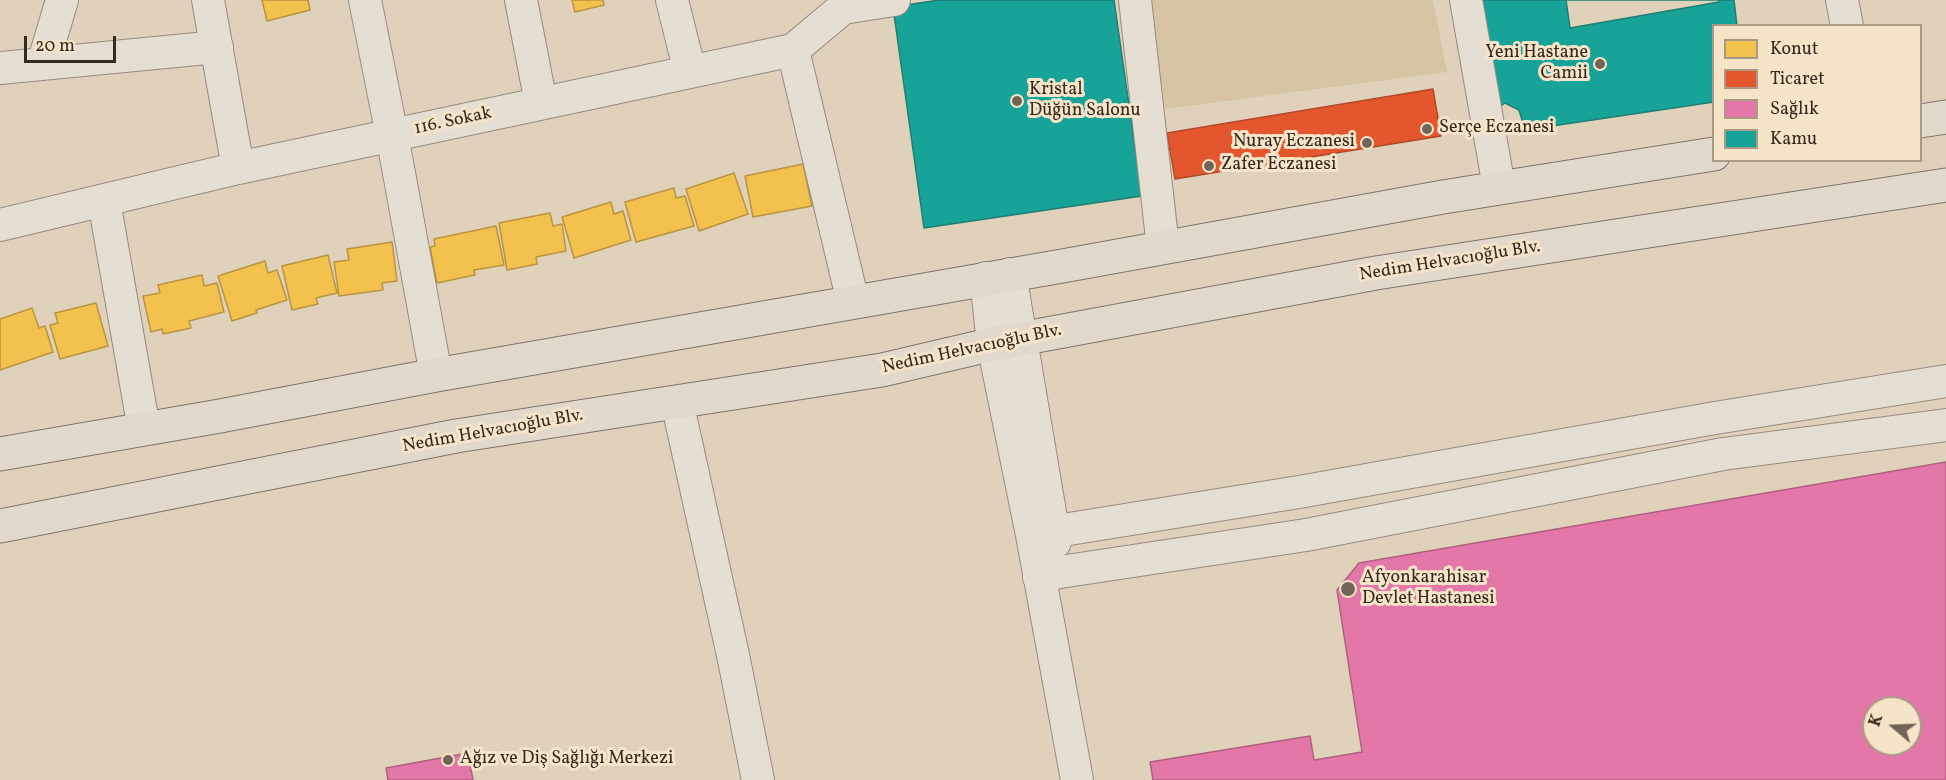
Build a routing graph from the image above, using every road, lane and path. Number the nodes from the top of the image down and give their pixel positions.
1 (62, 0) edge
2 (208, 0) edge
3 (365, 0) edge
4 (521, 0) edge
5 (672, 0) edge
6 (894, 0) edge
7 (1135, 0) edge
8 (1466, 0) edge
9 (1842, 0) edge
10 (842, 4) edge
11 (1847, 24) edge
12 (218, 47) junction
13 (793, 50) junction
14 (43, 64) junction
15 (0, 68) edge
16 (690, 72) junction
17 (541, 103) junction
18 (1946, 117) edge
19 (1922, 121) edge
20 (392, 135) junction
21 (1712, 154) edge
22 (238, 168) junction
23 (1946, 185) edge
24 (1499, 188) junction
25 (104, 201) junction
26 (0, 225) edge
27 (1163, 247) junction
28 (998, 276) junction
29 (853, 302) junction
30 (1006, 341) junction
31 (436, 375) junction
32 (1946, 381) edge
33 (677, 402) junction
34 (1946, 424) edge
35 (144, 429) junction
36 (0, 454) edge
37 (0, 526) edge
38 (1043, 533) junction
39 (1050, 575) junction
40 (758, 780) edge
41 (1077, 780) edge

1 - 14 street
2 - 12 street
3 - 20 street
4 - 17 street
5 - 16 street
6 - 10 street, 116. Sokak
7 - 27 street
8 - 24 street
9 - 11 street
10 - 13 street, 116. Sokak
12 - 14 street
12 - 22 street
13 - 16 street, 116. Sokak
13 - 29 street
14 - 15 street
16 - 17 street, 116. Sokak
17 - 20 street, 116. Sokak
18 - 19 main road
20 - 22 street, 116. Sokak
20 - 31 street
21 - 24 main road
22 - 25 street, 116. Sokak
23 - 30 main road, Nedim Helvacıoğlu Blv.
24 - 27 main road
25 - 26 street, 116. Sokak
25 - 35 street
27 - 28 main road
28 - 29 main road
28 - 30 street
29 - 31 main road
30 - 33 main road, Nedim Helvacıoğlu Blv.
30 - 38 street
31 - 35 main road
32 - 38 street
33 - 37 main road, Nedim Helvacıoğlu Blv.
33 - 40 street
34 - 39 street
35 - 36 main road
38 - 39 street
39 - 41 street

